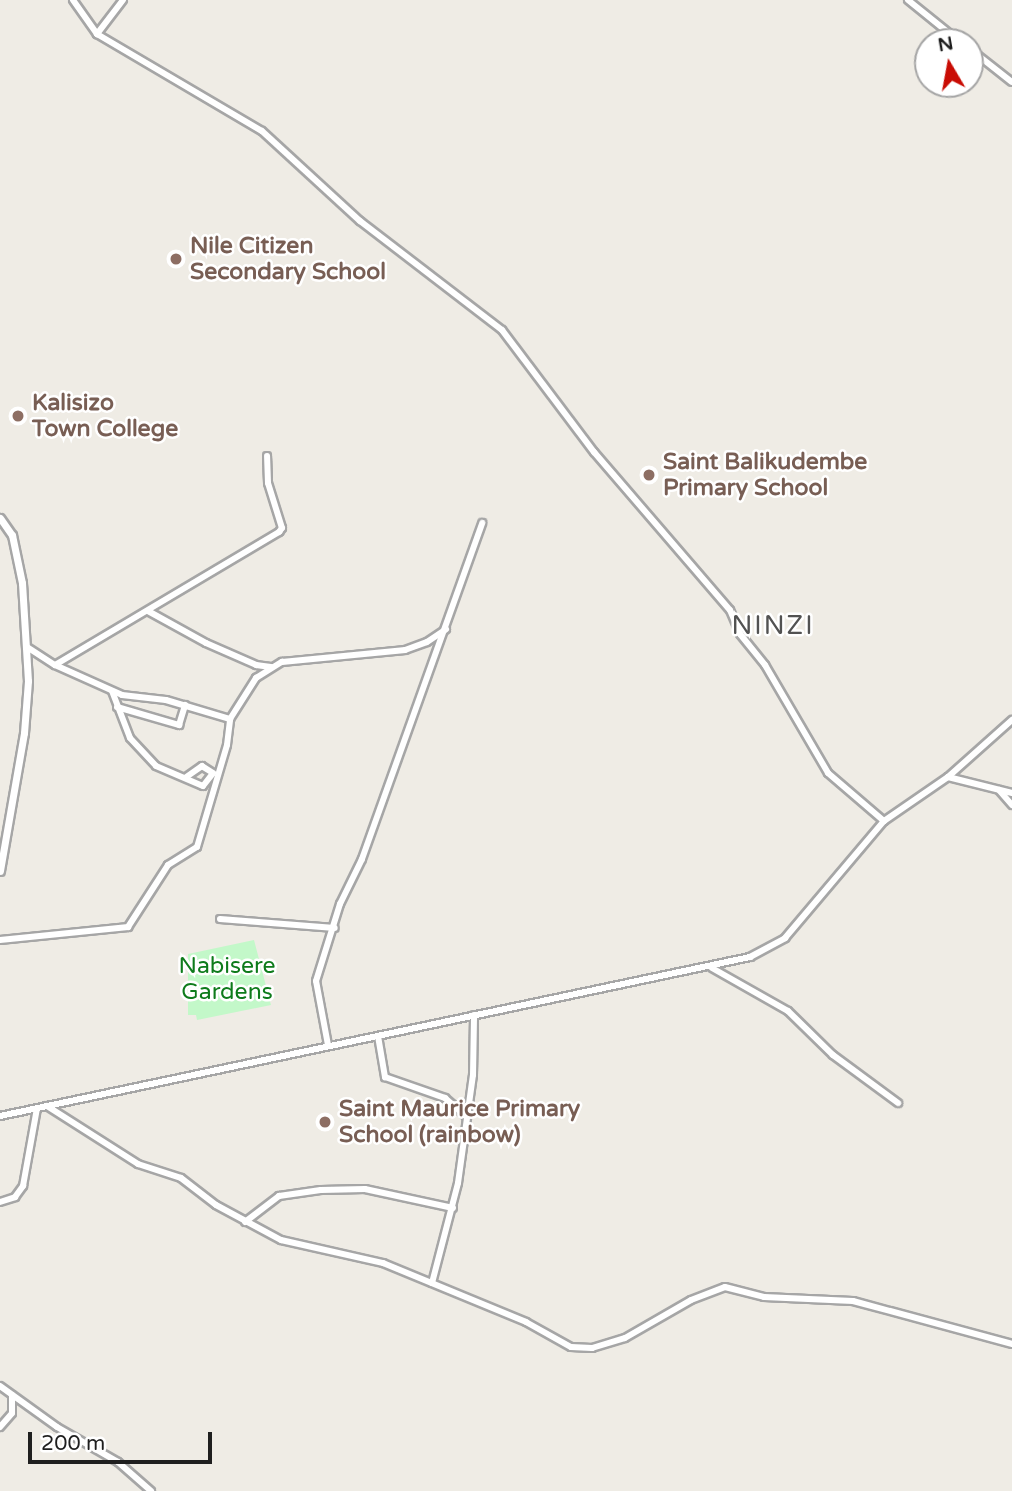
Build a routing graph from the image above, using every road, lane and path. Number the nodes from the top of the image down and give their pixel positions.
1 (73, 0) edge
2 (123, 0) edge
3 (908, 0) edge
4 (943, 28) edge
5 (97, 34) junction
6 (984, 60) edge
7 (1012, 82) edge
8 (267, 456) dead end
9 (0, 519) edge
10 (482, 523) dead end
11 (148, 611) junction
12 (446, 629) junction
13 (27, 647) junction
14 (55, 665) junction
15 (273, 667) junction
16 (111, 691) junction
17 (185, 705) junction
18 (117, 707) junction
19 (230, 719) junction
20 (1012, 720) edge
21 (186, 777) dead end
22 (948, 777) junction
23 (999, 790) junction
24 (1012, 793) edge
25 (1012, 805) edge
26 (884, 821) junction
27 (0, 871) edge
28 (220, 919) dead end
29 (335, 928) junction
30 (0, 940) edge
31 (712, 968) junction
32 (474, 1015) junction
33 (378, 1036) junction
34 (328, 1045) junction
35 (898, 1102) dead end
36 (47, 1107) junction
37 (37, 1108) junction
38 (0, 1116) edge
39 (467, 1117) junction
40 (0, 1202) edge
41 (453, 1208) junction
42 (244, 1222) junction
43 (432, 1283) junction
44 (1012, 1344) edge
45 (0, 1386) edge
46 (12, 1395) junction
47 (0, 1427) edge
48 (151, 1491) edge

1 - 5 street
2 - 5 street
3 - 4 street
5 - 26 street
6 - 7 street
8 - 11 street
9 - 13 street
10 - 12 street
11 - 14 street
11 - 15 street
12 - 15 street
12 - 29 street
13 - 14 street
13 - 27 street
14 - 16 street
15 - 19 street
16 - 17 street
16 - 18 street
17 - 18 street
17 - 19 street
18 - 21 street
19 - 30 street
20 - 22 street
22 - 23 street
22 - 26 street
23 - 24 street
23 - 25 street
26 - 31 street
28 - 29 street
29 - 34 street
31 - 32 street
31 - 35 street
32 - 33 street
32 - 39 street
33 - 34 street
33 - 39 street
34 - 36 street
36 - 37 street
36 - 42 street
37 - 38 street
37 - 40 street
39 - 41 street
41 - 42 street
41 - 43 street
42 - 43 street
43 - 44 street
45 - 46 street
46 - 47 street
46 - 48 street

